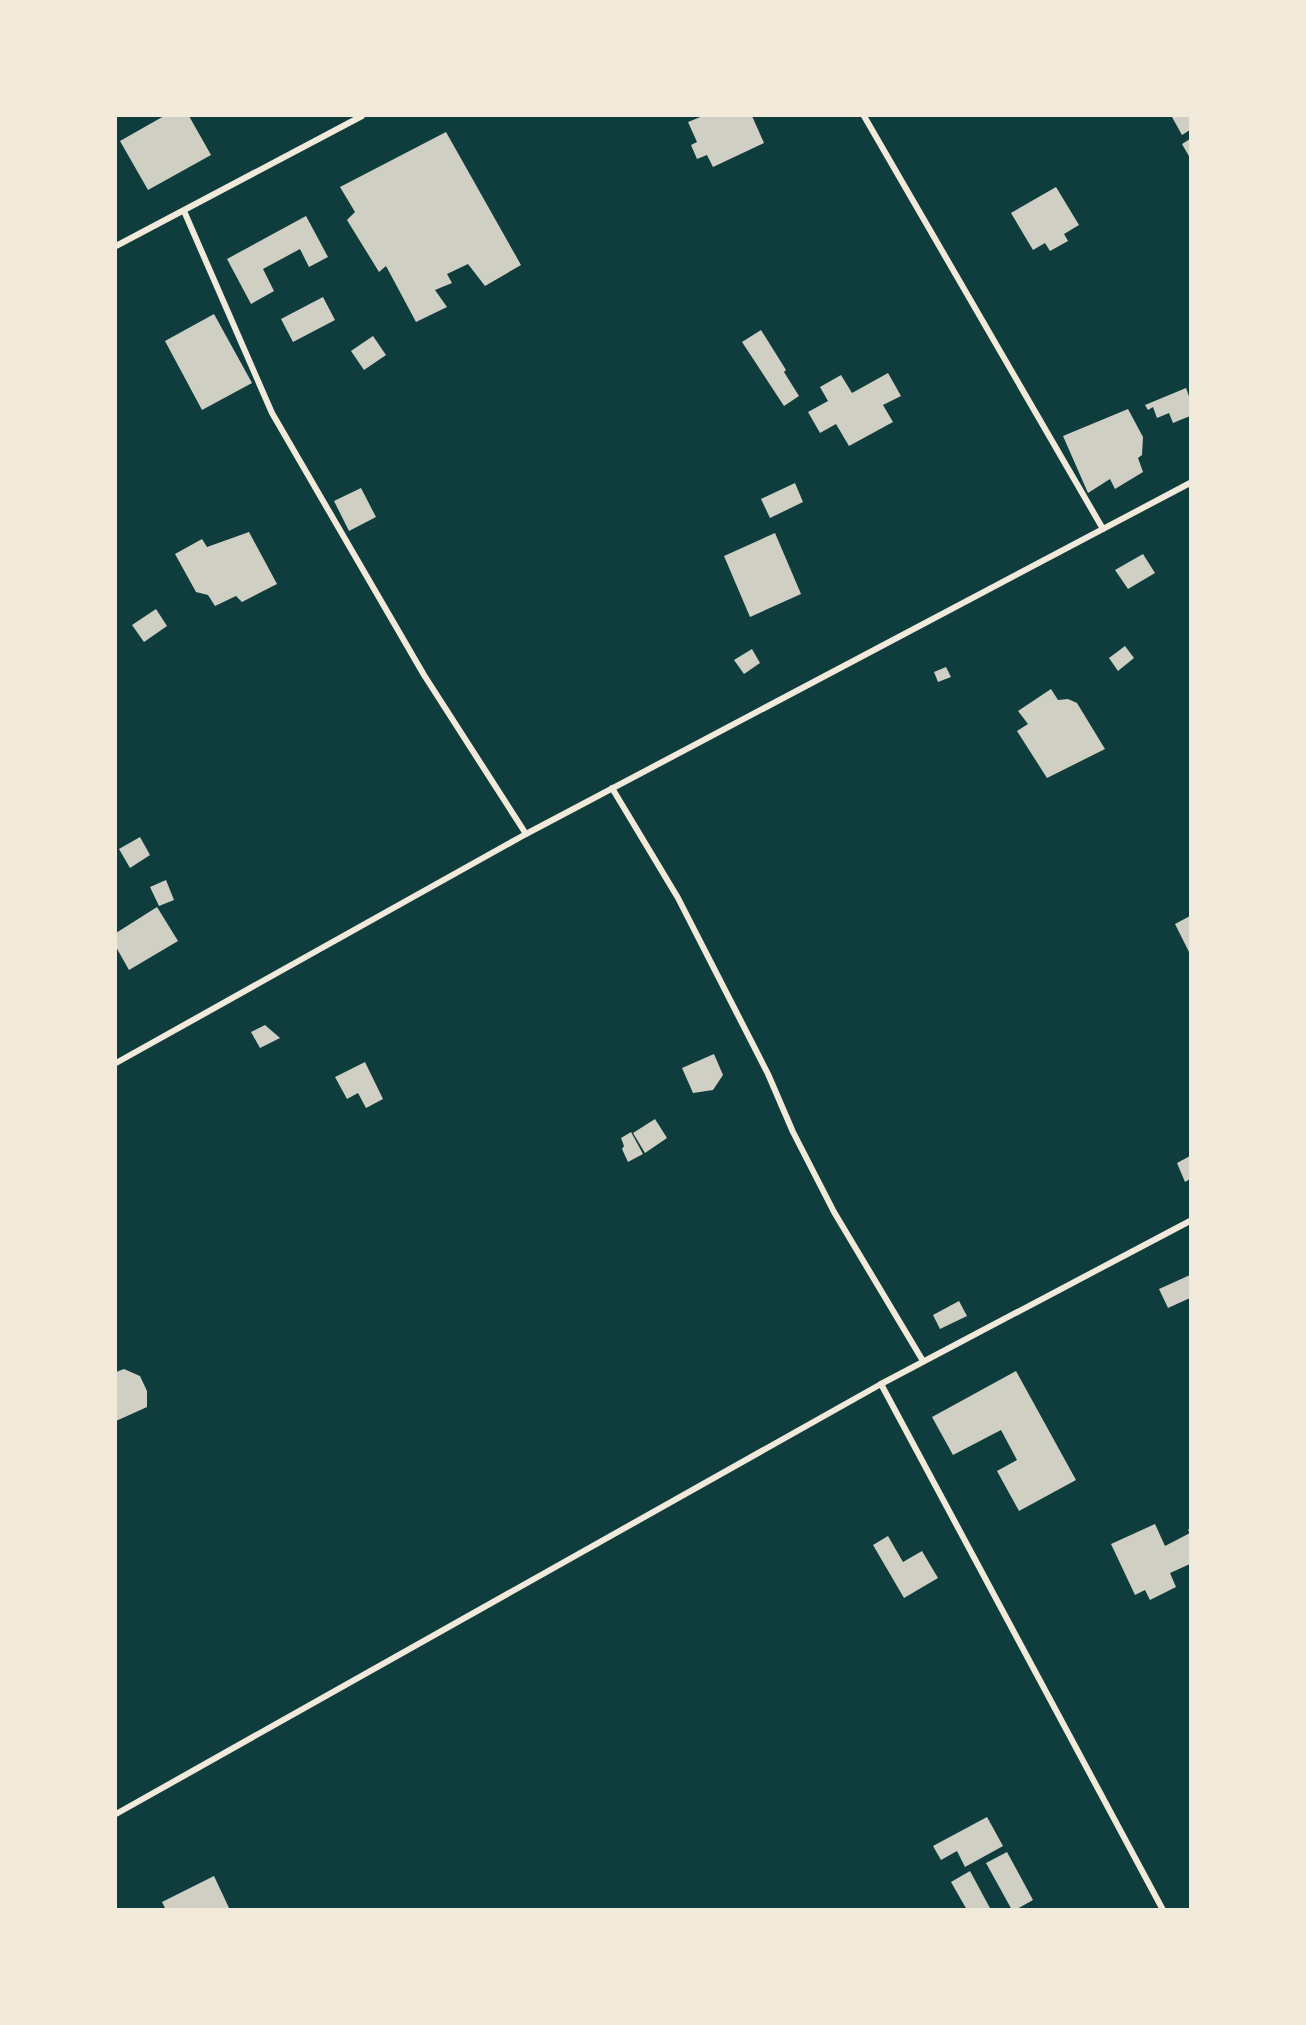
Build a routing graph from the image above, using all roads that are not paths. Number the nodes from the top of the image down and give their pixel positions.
1 (362, 116) edge
2 (864, 116) edge
3 (184, 211) junction
4 (116, 246) edge
5 (1191, 483) edge
6 (1103, 529) junction
7 (612, 788) junction
8 (526, 834) junction
9 (116, 1063) edge
10 (1191, 1221) edge
11 (923, 1361) junction
12 (881, 1384) junction
13 (116, 1814) edge
14 (1163, 1910) edge

1 - 3 street
2 - 6 street
3 - 4 street
3 - 8 street
5 - 6 street
6 - 7 street
7 - 8 street
7 - 11 street
8 - 9 street
10 - 11 street
11 - 12 street
12 - 13 street
12 - 14 street

